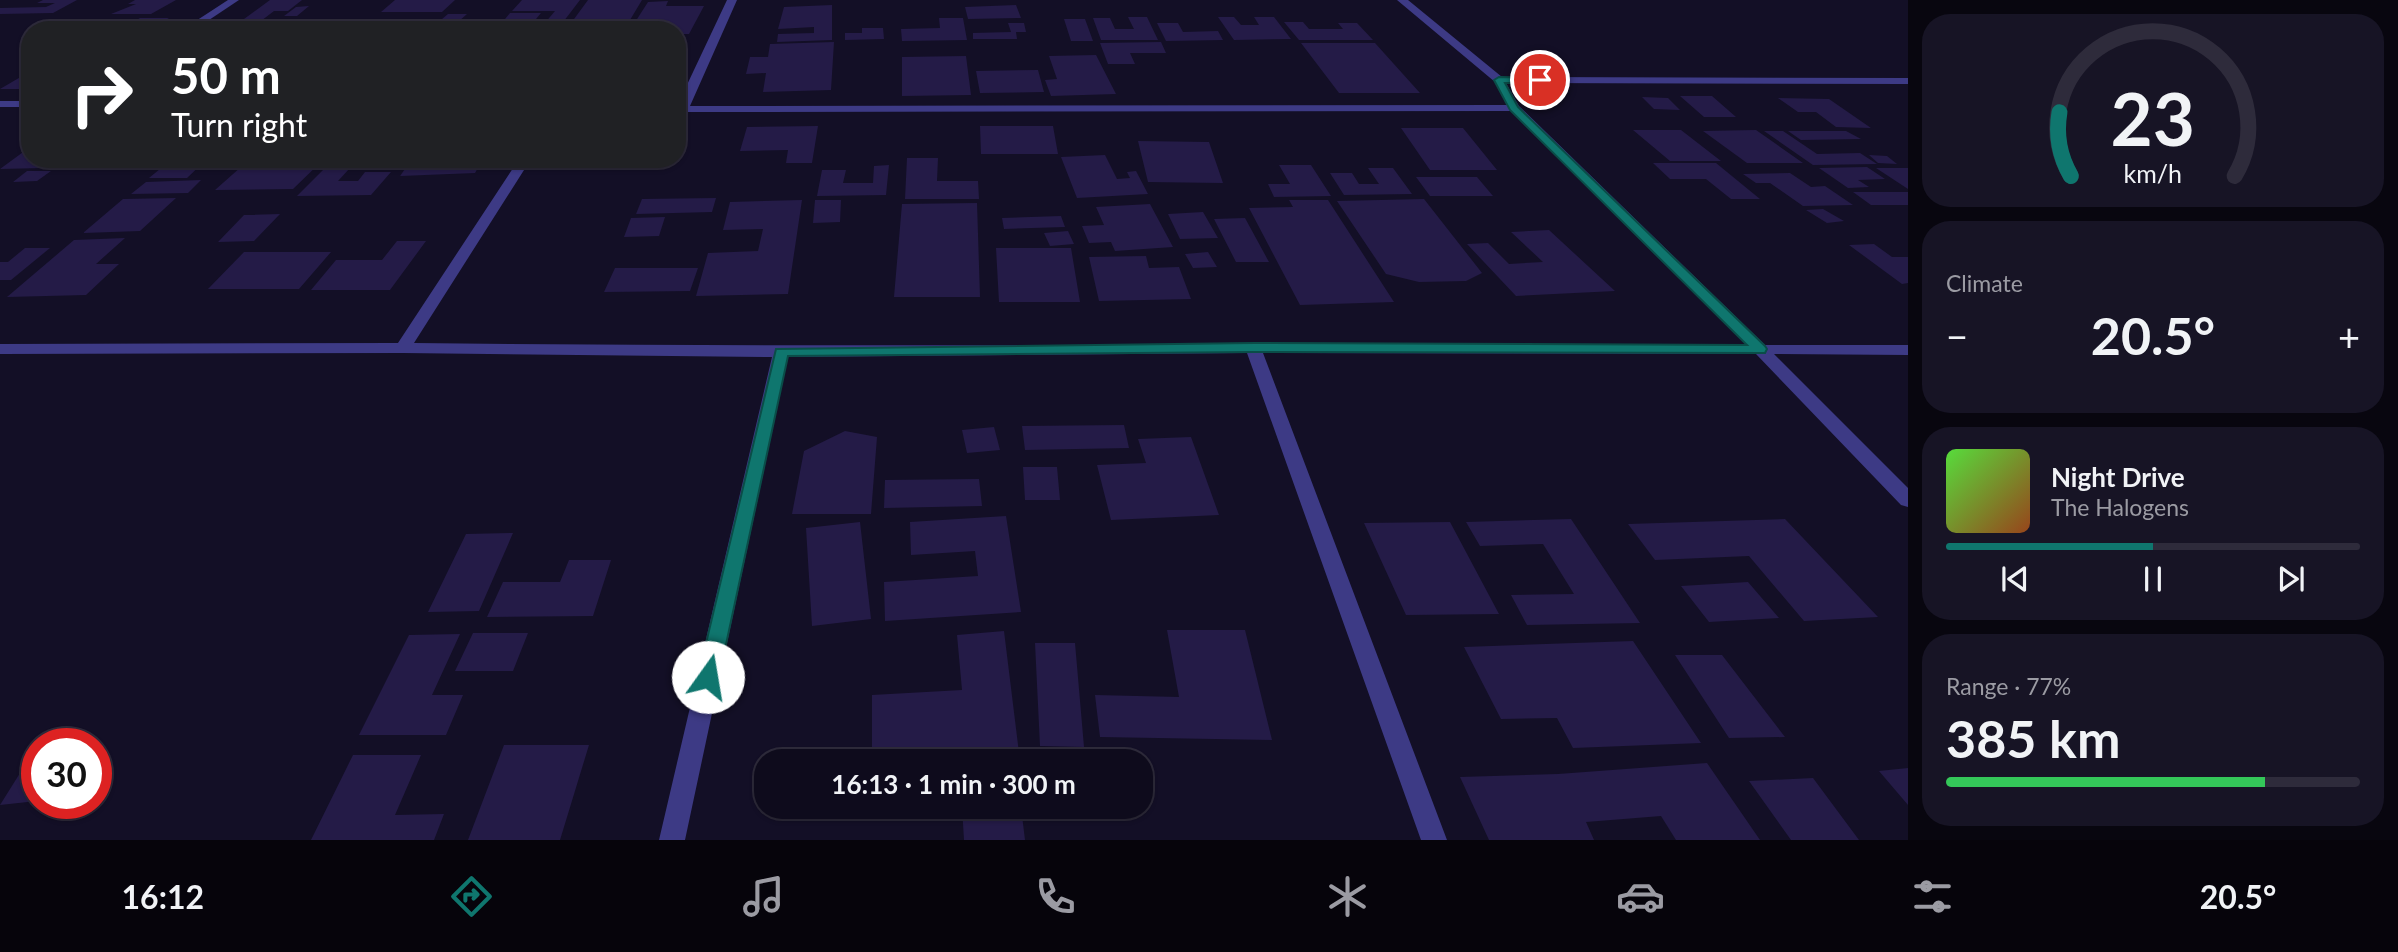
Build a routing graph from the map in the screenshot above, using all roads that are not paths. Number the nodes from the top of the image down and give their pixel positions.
1 (234, 0) edge
2 (732, 0) edge
3 (1402, 0) edge
4 (201, 21) edge
5 (1499, 80) junction
6 (1908, 82) edge
7 (686, 97) edge
8 (0, 103) edge
9 (21, 104) edge
10 (1514, 108) junction
11 (686, 110) edge
12 (519, 168) edge
13 (403, 348) junction
14 (1253, 348) junction
15 (0, 349) edge
16 (1760, 349) junction
17 (1908, 350) edge
18 (781, 352) junction
19 (1908, 500) edge
20 (672, 840) edge
21 (1434, 840) edge

1 - 4 street
2 - 7 street
3 - 5 street
5 - 6 street
5 - 10 street
8 - 9 street
10 - 11 street
10 - 16 street
12 - 13 street
13 - 15 street
13 - 18 street
14 - 16 street
14 - 18 street
14 - 21 street
16 - 17 street
16 - 19 street
18 - 20 street

